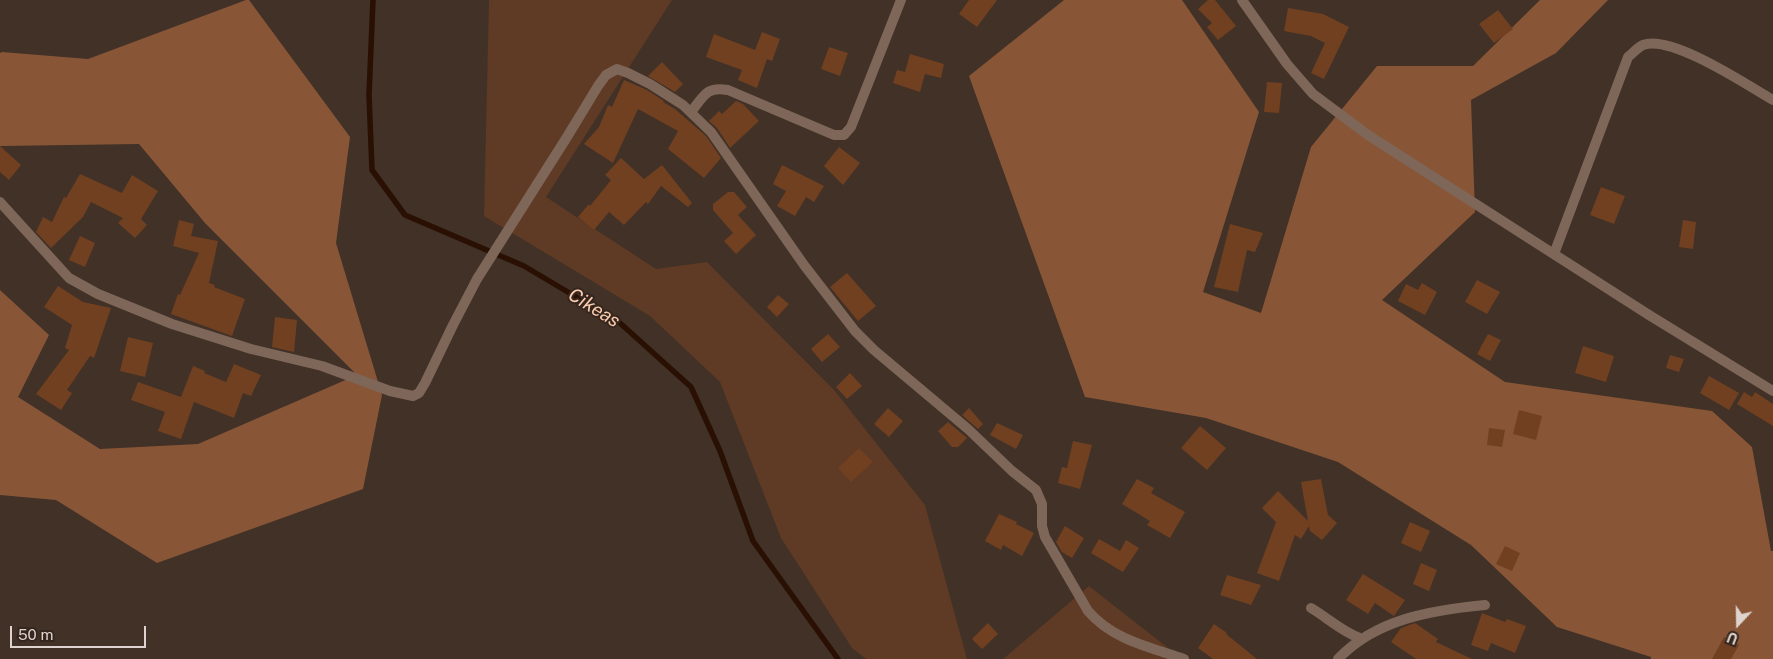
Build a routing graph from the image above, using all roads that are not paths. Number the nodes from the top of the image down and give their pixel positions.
1 (902, 0) edge
2 (1242, 0) edge
3 (1773, 100) edge
4 (691, 112) junction
5 (0, 202) edge
6 (1554, 254) junction
7 (1773, 392) edge
8 (1484, 605) dead end
9 (1311, 608) dead end
10 (1362, 639) junction
11 (1184, 659) edge
12 (1338, 659) edge

1 - 4 street
2 - 6 street
3 - 6 street
4 - 5 street
4 - 11 street
6 - 7 street
8 - 10 street
9 - 10 street
10 - 12 street

